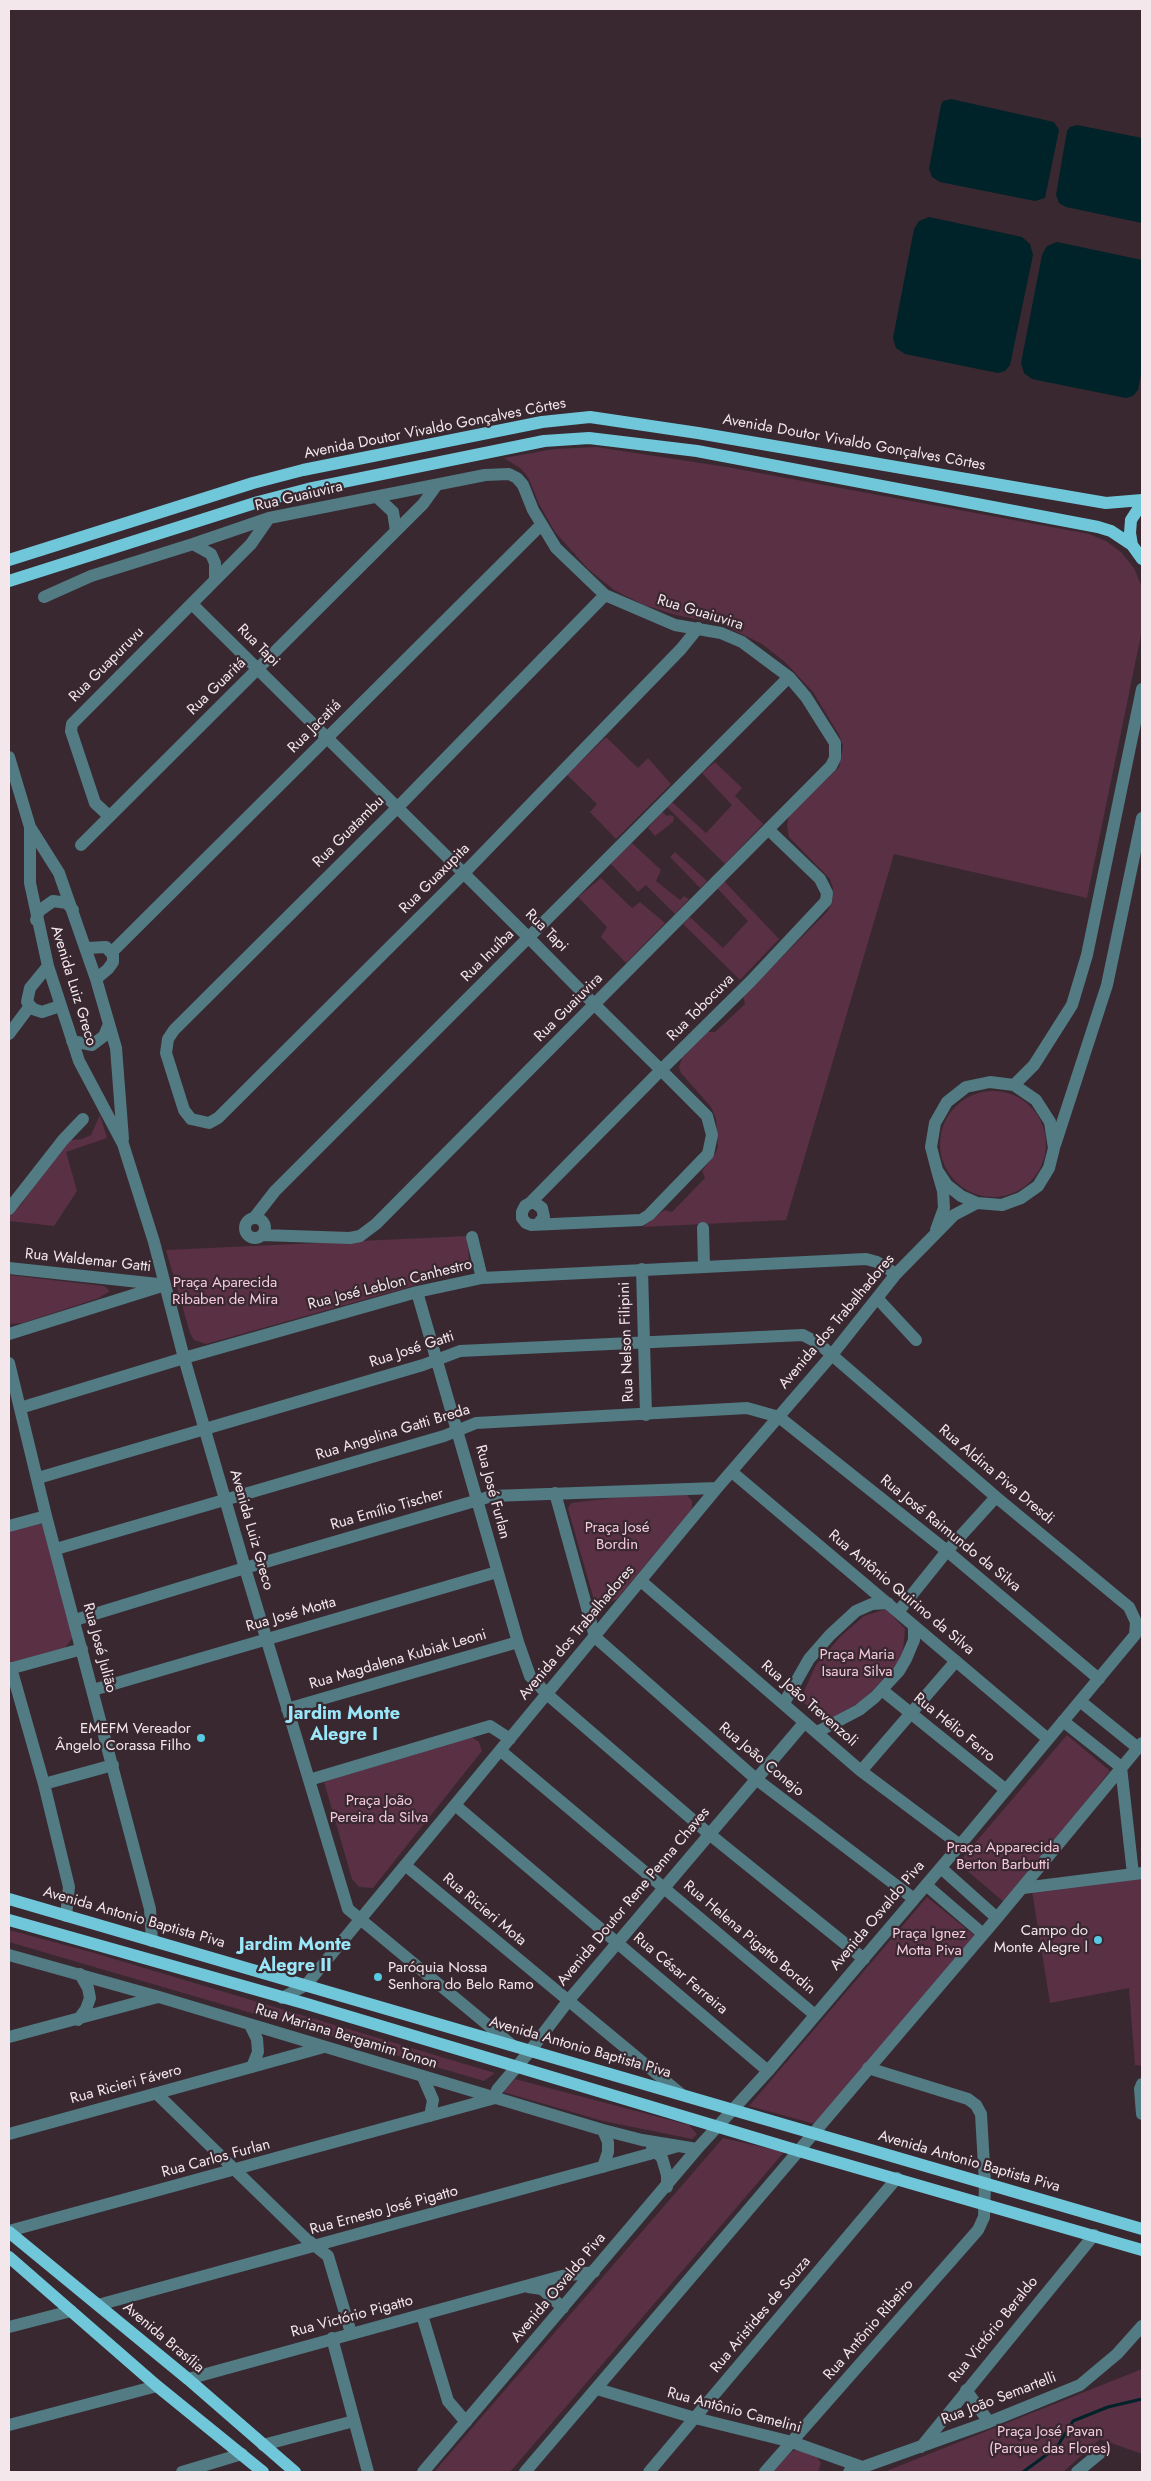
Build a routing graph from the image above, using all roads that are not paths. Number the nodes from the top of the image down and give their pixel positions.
1 (436, 486) junction
2 (377, 497) junction
3 (1142, 502) edge
4 (269, 518) junction
5 (541, 525) junction
6 (396, 531) junction
7 (193, 544) junction
8 (1139, 556) edge
9 (9, 560) edge
10 (216, 579) junction
11 (9, 581) edge
12 (604, 595) junction
13 (44, 597) dead end
14 (192, 604) junction
15 (698, 628) junction
16 (259, 670) junction
17 (789, 677) junction
18 (1142, 688) edge
19 (327, 739) junction
20 (9, 757) edge
21 (398, 807) junction
22 (109, 816) junction
23 (1142, 818) edge
24 (30, 828) junction
25 (768, 830) junction
26 (81, 844) dead end
27 (464, 873) junction
28 (73, 910) junction
29 (36, 920) junction
30 (529, 938) junction
31 (86, 948) junction
32 (112, 952) junction
33 (48, 966) junction
34 (96, 979) junction
35 (595, 1005) junction
36 (30, 1006) junction
37 (60, 1006) junction
38 (109, 1024) junction
39 (9, 1034) edge
40 (72, 1041) junction
41 (662, 1070) junction
42 (1014, 1085) junction
43 (184, 1110) joint
44 (82, 1119) dead end
45 (123, 1144) junction
46 (1054, 1148) junction
47 (937, 1170) junction
48 (977, 1203) junction
49 (9, 1208) edge
50 (538, 1224) joint
51 (703, 1228) dead end
52 (933, 1234) junction
53 (262, 1235) joint
54 (472, 1237) dead end
55 (704, 1265) junction
56 (9, 1268) edge
57 (642, 1269) junction
58 (896, 1274) junction
59 (482, 1278) junction
60 (112, 1280) junction
61 (165, 1285) junction
62 (417, 1292) junction
63 (877, 1298) junction
64 (102, 1303) junction
65 (9, 1334) edge
66 (916, 1340) dead end
67 (644, 1343) junction
68 (831, 1356) junction
69 (184, 1358) junction
70 (438, 1359) junction
71 (9, 1364) edge
72 (20, 1408) junction
73 (646, 1415) junction
74 (778, 1417) junction
75 (206, 1429) junction
76 (459, 1430) junction
77 (732, 1472) junction
78 (38, 1478) junction
79 (717, 1488) junction
80 (555, 1493) junction
81 (996, 1497) junction
82 (225, 1498) junction
83 (477, 1501) junction
84 (46, 1516) junction
85 (9, 1526) edge
86 (56, 1549) junction
87 (947, 1551) junction
88 (245, 1568) junction
89 (498, 1572) junction
90 (641, 1581) junction
91 (893, 1608) junction
92 (75, 1620) junction
93 (1136, 1622) joint
94 (914, 1626) junction
95 (595, 1637) junction
96 (266, 1638) junction
97 (518, 1642) junction
98 (82, 1649) junction
99 (956, 1661) junction
100 (10, 1668) edge
101 (1098, 1679) junction
102 (93, 1690) junction
103 (882, 1690) junction
104 (548, 1695) junction
105 (1080, 1701) junction
106 (784, 1703) junction
107 (287, 1709) junction
108 (910, 1714) junction
109 (1064, 1720) junction
110 (804, 1723) junction
111 (817, 1732) junction
112 (510, 1739) junction
113 (1048, 1739) junction
114 (1140, 1745) edge
115 (501, 1751) junction
116 (112, 1765) junction
117 (1121, 1767) junction
118 (861, 1771) junction
119 (756, 1779) junction
120 (309, 1780) junction
121 (44, 1784) junction
122 (1006, 1790) junction
123 (455, 1805) junction
124 (708, 1833) junction
125 (960, 1845) junction
126 (405, 1865) junction
127 (941, 1868) junction
128 (1137, 1873) edge
129 (926, 1885) junction
130 (1023, 1888) junction
131 (665, 1889) junction
132 (9, 1899) edge
133 (914, 1899) junction
134 (66, 1916) junction
135 (360, 1918) junction
136 (997, 1918) junction
137 (9, 1920) edge
138 (983, 1934) junction
139 (152, 1941) junction
140 (618, 1943) junction
141 (9, 1955) edge
142 (219, 1960) junction
143 (864, 1960) junction
144 (80, 1974) junction
145 (212, 1978) junction
146 (306, 1985) junction
147 (159, 1997) junction
148 (282, 1998) junction
149 (568, 2001) junction
150 (308, 2004) junction
151 (815, 2015) junction
152 (78, 2020) junction
153 (250, 2025) junction
154 (9, 2037) edge
155 (512, 2045) junction
156 (324, 2048) junction
157 (530, 2051) junction
158 (252, 2067) junction
159 (516, 2067) junction
160 (868, 2068) junction
161 (768, 2071) junction
162 (423, 2077) junction
163 (1142, 2084) edge
164 (157, 2094) junction
165 (682, 2094) junction
166 (495, 2098) junction
167 (733, 2112) junction
168 (1142, 2114) edge
169 (430, 2116) junction
170 (719, 2126) junction
171 (603, 2130) junction
172 (9, 2134) edge
173 (812, 2135) junction
174 (642, 2140) junction
175 (678, 2146) junction
176 (697, 2149) junction
177 (799, 2151) junction
178 (658, 2153) junction
179 (603, 2167) junction
180 (236, 2170) junction
181 (897, 2178) junction
182 (985, 2184) junction
183 (667, 2187) junction
184 (985, 2204) junction
185 (1142, 2229) edge
186 (9, 2232) edge
187 (1094, 2235) junction
188 (316, 2247) junction
189 (1142, 2250) edge
190 (9, 2257) edge
191 (594, 2272) junction
192 (526, 2286) junction
193 (98, 2305) junction
194 (563, 2308) junction
195 (71, 2311) junction
196 (422, 2315) junction
197 (1142, 2326) edge
198 (9, 2328) edge
199 (351, 2333) junction
200 (332, 2338) junction
201 (188, 2379) junction
202 (157, 2386) junction
203 (597, 2389) junction
204 (966, 2390) junction
205 (695, 2418) junction
206 (354, 2421) junction
207 (466, 2422) junction
208 (989, 2422) junction
209 (9, 2425) edge
210 (792, 2442) junction
211 (263, 2445) junction
212 (921, 2447) junction
213 (1100, 2453) dead end
214 (242, 2454) junction
215 (862, 2467) junction
216 (182, 2472) edge
217 (263, 2472) edge
218 (295, 2472) edge
219 (368, 2472) edge
220 (423, 2472) edge
221 (525, 2472) edge
222 (649, 2472) edge
223 (766, 2472) edge
224 (849, 2472) edge
225 (1077, 2472) edge

1 - 2 street, Rua Guaiuvira
1 - 5 street, Rua Guaiuvira
1 - 6 street, Rua Guaritá
2 - 4 street, Rua Guaiuvira
2 - 6 street
3 - 8 main road
3 - 9 main road, Avenida Doutor Vivaldo Gonçalves Côrtes
4 - 7 street, Rua Guaiuvira
4 - 10 street, Rua Guapuruvu
5 - 12 street, Rua Guaiuvira
5 - 19 street, Rua Jacatiá
6 - 16 street, Rua Guaritá
7 - 10 street
7 - 13 street, Rua Guaiuvira
8 - 11 main road
10 - 14 street, Rua Guapuruvu
12 - 15 street, Rua Guaiuvira
12 - 21 street, Rua Guatambu
14 - 16 street, Rua Tapi
14 - 22 street, Rua Guapuruvu
15 - 17 street, Rua Guaiuvira
15 - 27 street, Rua Guaxupita
16 - 19 street, Rua Tapi
16 - 22 street, Rua Guaritá
17 - 25 street, Rua Guaiuvira
17 - 30 street, Rua Inuíba
18 - 42 street
19 - 21 street, Rua Tapi
19 - 32 street, Rua Jacatiá
20 - 24 street, Avenida Luiz Greco
21 - 27 street, Rua Tapi
21 - 43 street, Rua Guatambu
22 - 26 street, Rua Guaritá
23 - 46 street
24 - 28 street, Avenida Luiz Greco
24 - 29 street, Avenida Luiz Greco
25 - 35 street, Rua Guaiuvira
25 - 41 street, Rua Tobocuva
27 - 30 street, Rua Tapi
27 - 43 street, Rua Guaxupita
28 - 29 street
28 - 31 street, Avenida Luiz Greco
29 - 33 street, Avenida Luiz Greco
30 - 35 street, Rua Tapi
30 - 53 street, Rua Inuíba
31 - 32 street
31 - 34 street, Avenida Luiz Greco
32 - 34 street, Rua Jacatiá
33 - 36 street
33 - 37 street, Avenida Luiz Greco
34 - 38 street, Avenida Luiz Greco
35 - 41 street, Rua Tapi
35 - 53 street, Rua Guaiuvira
36 - 37 street
36 - 39 street
37 - 40 street, Avenida Luiz Greco
38 - 40 street
38 - 45 street, Avenida Luiz Greco
40 - 45 street, Avenida Luiz Greco
41 - 50 street, Rua Tobocuva
41 - 50 street, Rua Tapi
42 - 46 street
42 - 47 street
44 - 49 street
45 - 61 street, Avenida Luiz Greco
46 - 48 street
47 - 48 street
47 - 52 street, Avenida dos Trabalhadores
48 - 52 street, Avenida dos Trabalhadores
51 - 55 street
52 - 58 street, Avenida dos Trabalhadores
54 - 59 street
55 - 57 street, Rua José Leblon Canhestro
55 - 58 street, Rua José Leblon Canhestro
56 - 60 street, Rua Waldemar Gatti
57 - 59 street, Rua José Leblon Canhestro
57 - 67 street, Rua Nelson Filipini
58 - 63 street, Avenida dos Trabalhadores
59 - 62 street, Rua José Leblon Canhestro
60 - 61 street, Rua Waldemar Gatti
60 - 64 street
61 - 64 street
61 - 69 street, Avenida Luiz Greco
62 - 69 street, Rua José Leblon Canhestro
62 - 70 street, Rua José Furlan
63 - 66 street
63 - 68 street, Avenida dos Trabalhadores
64 - 65 street
67 - 68 street, Rua José Gatti
67 - 70 street, Rua José Gatti
67 - 73 street, Rua Nelson Filipini
68 - 74 street, Avenida dos Trabalhadores
68 - 81 street, Rua Aldina Piva Dresdi
69 - 72 street, Rua José Leblon Canhestro
69 - 75 street, Avenida Luiz Greco
70 - 75 street, Rua José Gatti
70 - 76 street, Rua José Furlan
71 - 72 street, Rua José Julião
72 - 78 street, Rua José Julião
73 - 74 street, Rua Angelina Gatti Breda
73 - 76 street, Rua Angelina Gatti Breda
74 - 77 street, Avenida dos Trabalhadores
74 - 87 street, Rua José Raimundo da Silva
75 - 78 street, Rua José Gatti
75 - 82 street, Avenida Luiz Greco
76 - 82 street, Rua Angelina Gatti Breda
76 - 83 street, Rua José Furlan
77 - 79 street, Avenida dos Trabalhadores
77 - 91 street, Rua Antônio Quirino da Silva
78 - 84 street, Rua José Julião
79 - 80 street, Rua Emílio Tischer
79 - 90 street, Avenida dos Trabalhadores
80 - 83 street, Rua Emílio Tischer
80 - 95 street
81 - 87 street
81 - 93 street, Rua Aldina Piva Dresdi
82 - 86 street, Rua Angelina Gatti Breda
82 - 88 street, Avenida Luiz Greco
83 - 88 street, Rua Emílio Tischer
83 - 89 street, Rua José Furlan
84 - 85 street
84 - 86 street, Rua José Julião
86 - 92 street, Rua José Julião
87 - 91 street
87 - 101 street, Rua José Raimundo da Silva
88 - 92 street, Rua Emílio Tischer
88 - 96 street, Avenida Luiz Greco
89 - 96 street, Rua José Motta
89 - 97 street, Rua José Furlan
90 - 95 street, Avenida dos Trabalhadores
90 - 106 street, Rua João Trevenzoli
91 - 94 street, Rua Antônio Quirino da Silva
91 - 106 street
92 - 98 street, Rua José Julião
93 - 101 street, Avenida Osvaldo Piva
94 - 99 street, Rua Antônio Quirino da Silva
94 - 103 street
95 - 104 street, Avenida dos Trabalhadores
95 - 119 street, Rua João Conejo
96 - 102 street, Rua José Motta
96 - 107 street, Avenida Luiz Greco
97 - 104 street, Rua José Furlan
97 - 107 street, Rua Magdalena Kubiak Leoni
98 - 100 street
98 - 102 street, Rua José Julião
99 - 108 street
99 - 113 street, Rua Antônio Quirino da Silva
100 - 121 street
101 - 105 street, Avenida Osvaldo Piva
102 - 116 street, Rua José Julião
103 - 108 street, Rua Hélio Ferro
103 - 111 street
104 - 112 street, Avenida dos Trabalhadores
104 - 124 street, Rua José Furlan
105 - 109 street, Avenida Osvaldo Piva
105 - 114 street
106 - 110 street, Rua João Trevenzoli
107 - 120 street, Avenida Luiz Greco
108 - 118 street
108 - 122 street, Rua Hélio Ferro
109 - 113 street, Avenida Osvaldo Piva
109 - 117 street
110 - 111 street, Rua João Trevenzoli
110 - 119 street, Avenida Doutor Rene Penna Chaves
111 - 118 street, Rua João Trevenzoli
112 - 115 street, Avenida dos Trabalhadores
112 - 120 street
113 - 122 street, Avenida Osvaldo Piva
114 - 117 street
115 - 123 street, Avenida dos Trabalhadores
115 - 131 street, Rua Helena Pigatto Bordin
116 - 121 street
116 - 139 street, Rua José Julião
117 - 128 street
117 - 130 street
118 - 125 street, Rua João Trevenzoli
119 - 124 street, Avenida Doutor Rene Penna Chaves
119 - 133 street, Rua João Conejo
120 - 135 street, Avenida Luiz Greco
121 - 134 street
122 - 125 street, Avenida Osvaldo Piva
123 - 126 street, Avenida dos Trabalhadores
123 - 140 street, Rua César Ferreira
124 - 131 street, Avenida Doutor Rene Penna Chaves
124 - 143 street, Rua José Furlan
125 - 127 street, Avenida Osvaldo Piva
126 - 135 street, Avenida dos Trabalhadores
126 - 149 street, Rua Ricieri Mota
127 - 129 street, Avenida Osvaldo Piva
127 - 136 street
128 - 130 street
129 - 133 street, Avenida Osvaldo Piva
129 - 138 street
130 - 136 street
131 - 140 street, Avenida Doutor Rene Penna Chaves
131 - 151 street, Rua Helena Pigatto Bordin
132 - 134 main road, Avenida Antonio Baptista Piva
133 - 143 street, Avenida Osvaldo Piva
134 - 139 main road, Avenida Antonio Baptista Piva
135 - 146 street, Avenida dos Trabalhadores
135 - 155 street, Avenida Luiz Greco
136 - 138 street
137 - 145 main road
138 - 160 street
139 - 142 main road, Avenida Antonio Baptista Piva
140 - 149 street, Avenida Doutor Rene Penna Chaves
140 - 161 street, Rua César Ferreira
141 - 144 street, Rua Mariana Bergamim Tonon
142 - 145 main road
142 - 146 main road, Avenida Antonio Baptista Piva
143 - 151 street, Avenida Osvaldo Piva
144 - 147 street, Rua Mariana Bergamim Tonon
144 - 152 street
145 - 148 main road
146 - 148 street, Avenida dos Trabalhadores
146 - 150 street
146 - 155 main road, Avenida Antonio Baptista Piva
147 - 152 street
147 - 153 street, Rua Mariana Bergamim Tonon
148 - 150 main road
149 - 157 street, Avenida Doutor Rene Penna Chaves
149 - 165 street, Rua Ricieri Mota
150 - 159 main road
151 - 161 street, Avenida Osvaldo Piva
152 - 154 street
153 - 156 street, Rua Mariana Bergamim Tonon
153 - 158 street
155 - 157 main road, Avenida Antonio Baptista Piva
156 - 158 street, Rua Ricieri Fávero
156 - 162 street, Rua Mariana Bergamim Tonon
157 - 159 street, Avenida Doutor Rene Penna Chaves
157 - 165 main road, Avenida Antonio Baptista Piva
158 - 164 street, Rua Ricieri Fávero
159 - 166 street, Avenida Doutor Rene Penna Chaves
159 - 170 main road
160 - 173 street
160 - 182 street, Rua Antônio Ribeiro
161 - 167 street, Avenida Osvaldo Piva
162 - 166 street, Rua Mariana Bergamim Tonon
162 - 169 street
163 - 168 street
164 - 172 street, Rua Ricieri Fávero
164 - 180 street
165 - 167 main road, Avenida Antonio Baptista Piva
166 - 169 street, Rua Carlos Furlan
166 - 171 street, Rua Mariana Bergamim Tonon
167 - 170 street, Avenida Osvaldo Piva
167 - 173 main road, Avenida Antonio Baptista Piva
169 - 180 street, Rua Carlos Furlan
170 - 176 street, Avenida Osvaldo Piva
170 - 177 main road
171 - 174 street, Rua Mariana Bergamim Tonon
171 - 179 street
173 - 177 street
173 - 182 main road, Avenida Antonio Baptista Piva
174 - 175 street, Rua Mariana Bergamim Tonon
174 - 178 street, Rua Mariana Bergamim Tonon
175 - 176 street, Rua Mariana Bergamim Tonon
175 - 178 street, Rua Ernesto José Pigatto
176 - 183 street, Avenida Osvaldo Piva
177 - 181 main road
177 - 203 street
178 - 179 street, Rua Ernesto José Pigatto
178 - 183 street, Rua Mariana Bergamim Tonon
179 - 188 street, Rua Ernesto José Pigatto
180 - 186 street, Rua Carlos Furlan
180 - 188 street
181 - 184 main road
181 - 205 street, Rua Aristides de Souza
182 - 184 street, Rua Antônio Ribeiro
182 - 185 main road, Avenida Antonio Baptista Piva
183 - 191 street, Avenida Osvaldo Piva
184 - 187 main road
184 - 210 street, Rua Antônio Ribeiro
186 - 193 main road, Avenida Brasília
187 - 189 main road
187 - 204 street, Rua Victório Beraldo
188 - 193 street, Rua Ernesto José Pigatto
188 - 199 street
190 - 195 main road
191 - 192 street, Rua Victório Pigatto
191 - 194 street, Avenida Osvaldo Piva
192 - 194 street
192 - 196 street, Rua Victório Pigatto
193 - 201 main road, Avenida Brasília
194 - 207 street, Avenida Osvaldo Piva
195 - 198 street
195 - 202 main road
196 - 199 street, Rua Victório Pigatto
196 - 207 street
197 - 208 street, Rua João Semartelli
199 - 200 street, Rua Victório Pigatto
200 - 201 street, Rua Victório Pigatto
200 - 206 street
201 - 211 main road, Avenida Brasília
202 - 209 street
202 - 214 main road
203 - 205 street, Rua Antônio Camelini
203 - 221 street
204 - 208 street
204 - 212 street, Rua Victório Beraldo
205 - 210 street, Rua Antônio Camelini
205 - 222 street, Rua Aristides de Souza
206 - 211 street
206 - 219 street
207 - 220 street, Avenida Osvaldo Piva
208 - 212 street, Rua João Semartelli
210 - 215 street, Rua Antônio Camelini
210 - 223 street, Rua Antônio Ribeiro
211 - 218 main road, Avenida Brasília
212 - 215 street, Rua João Semartelli
213 - 225 street
214 - 216 street
214 - 217 main road
215 - 224 street, Rua João Semartelli

